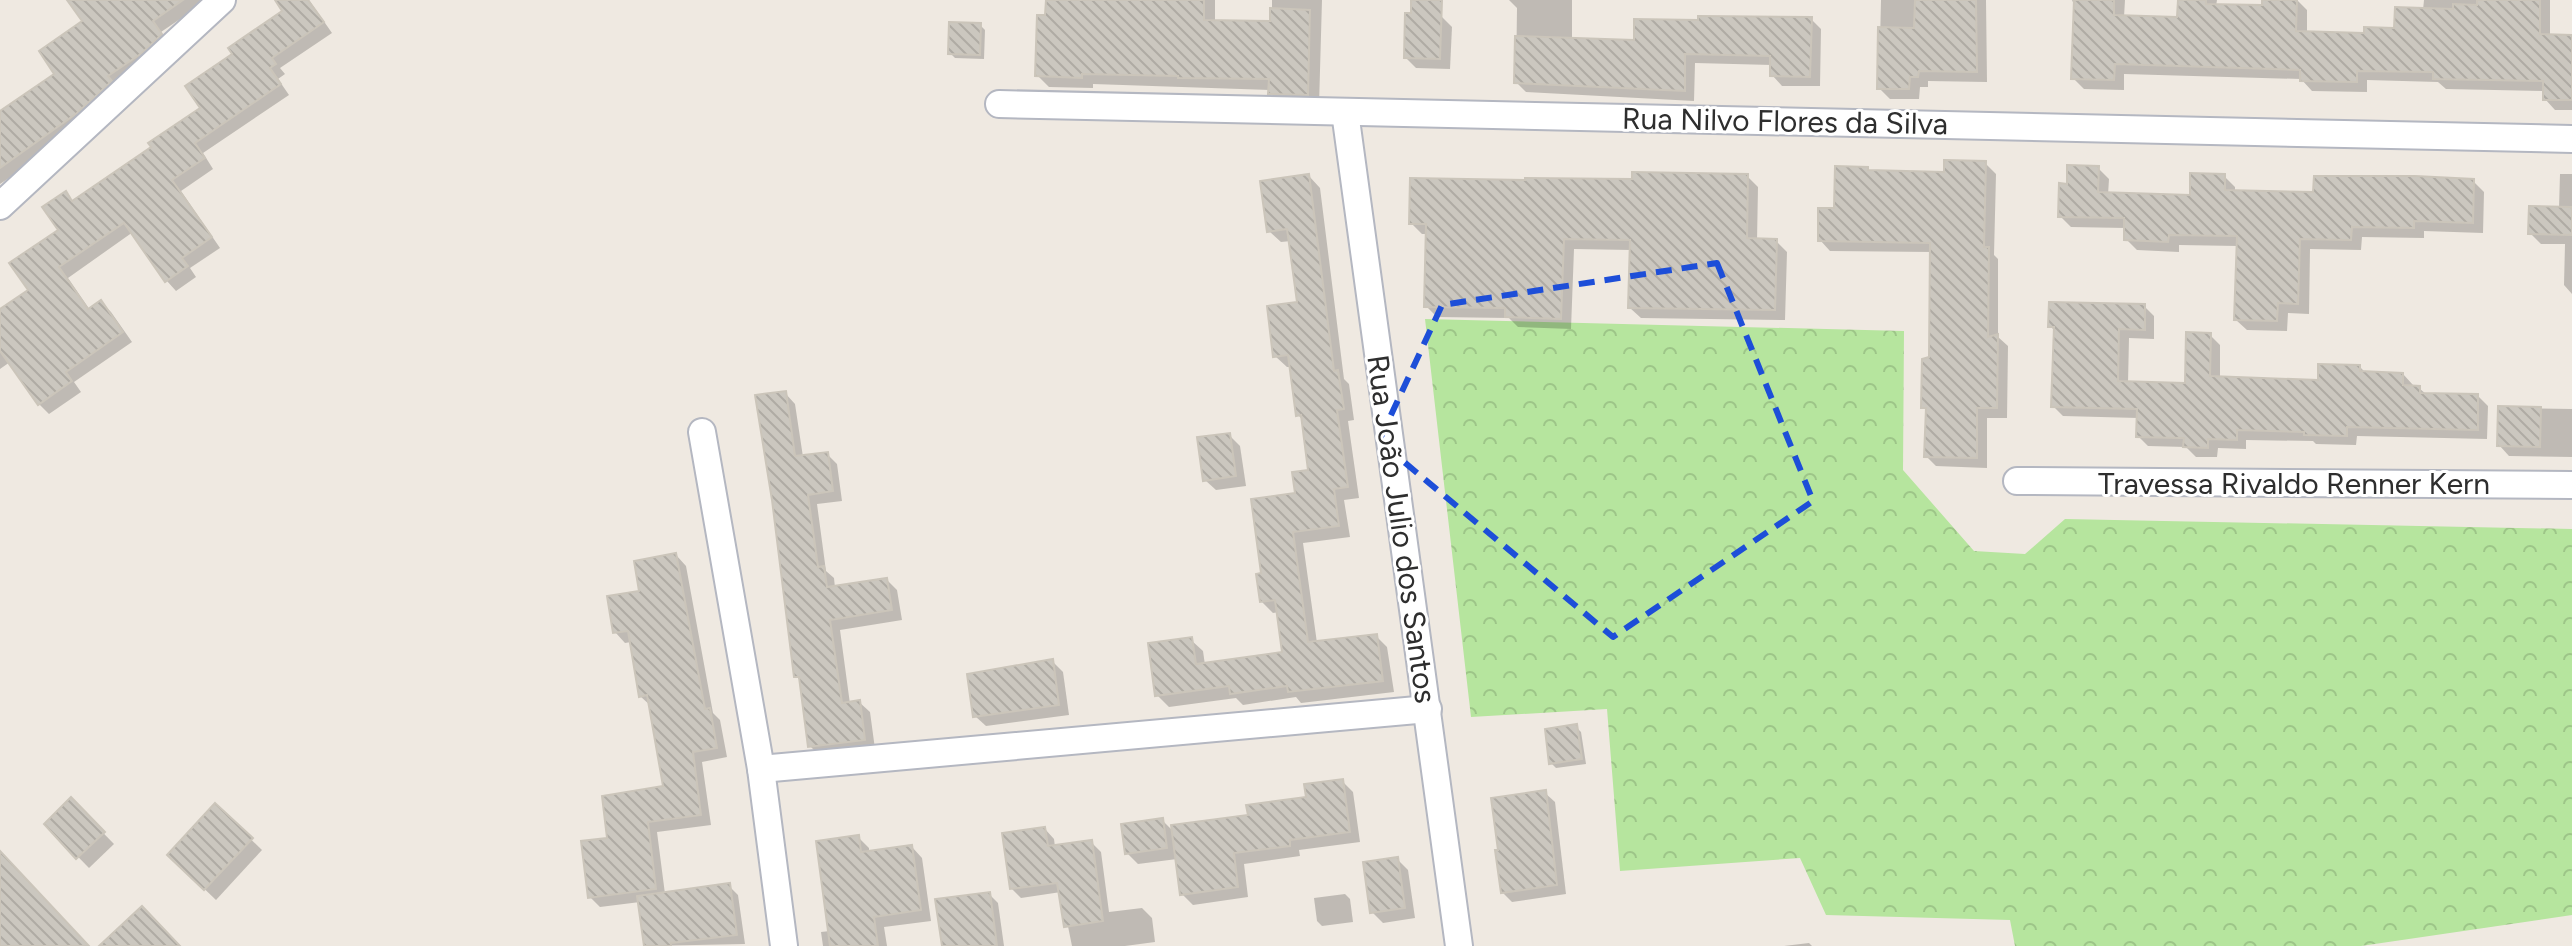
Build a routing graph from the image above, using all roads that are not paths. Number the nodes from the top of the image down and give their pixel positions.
1 (222, 0) edge
2 (999, 104) dead end
3 (1345, 112) junction
4 (2572, 139) edge
5 (0, 206) edge
6 (702, 432) dead end
7 (2017, 481) dead end
8 (2572, 485) edge
9 (1428, 709) junction
10 (761, 769) junction
11 (784, 946) edge
12 (1459, 946) edge

1 - 5 street
2 - 3 street, Rua Nilvo Flores da Silva
3 - 4 street, Rua Nilvo Flores da Silva
3 - 9 street, Rua João Julio dos Santos
6 - 10 street
7 - 8 street, Travessa Rivaldo Renner Kern
9 - 10 street
9 - 12 street, Rua João Julio dos Santos
10 - 11 street

